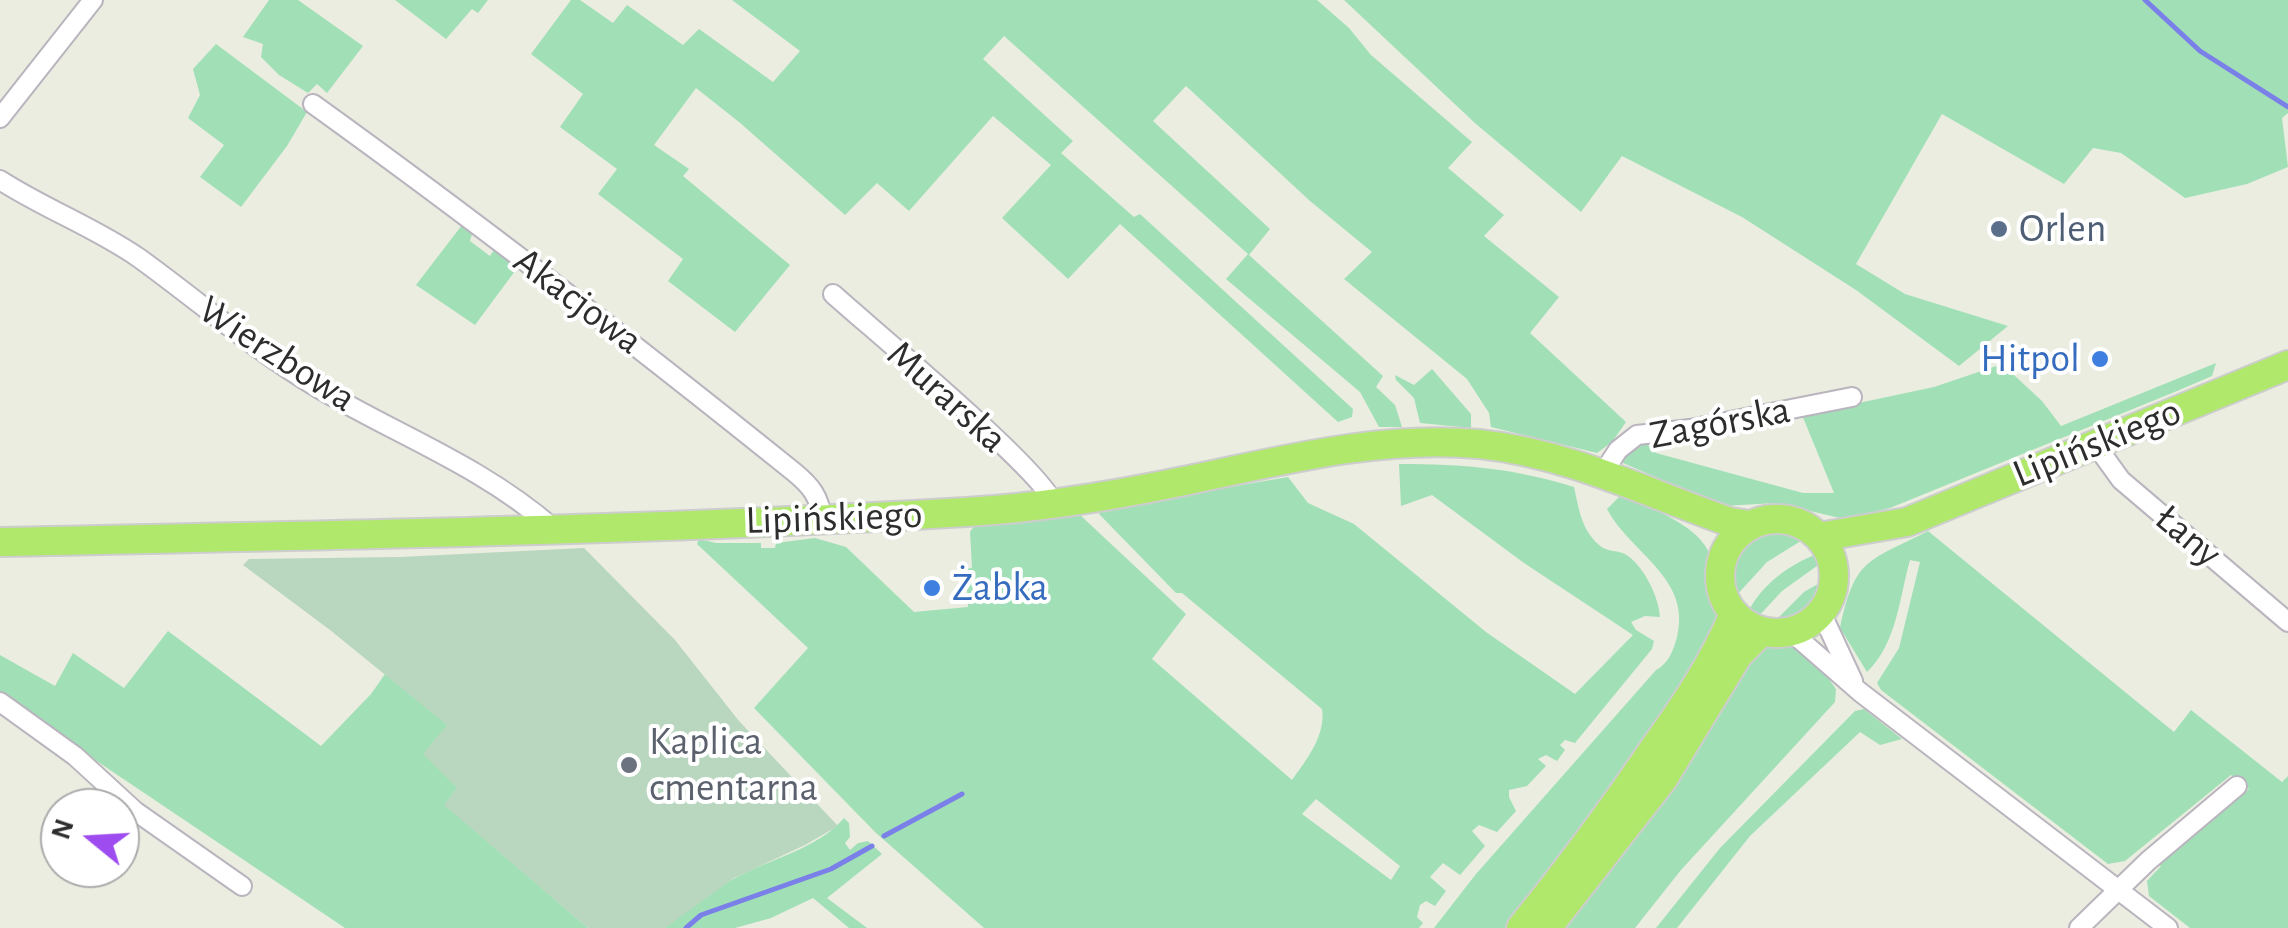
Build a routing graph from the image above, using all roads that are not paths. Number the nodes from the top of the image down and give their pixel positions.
1 (93, 0) edge
2 (312, 104) dead end
3 (0, 118) edge
4 (0, 180) edge
5 (833, 294) dead end
6 (2288, 365) edge
7 (1852, 397) dead end
8 (2095, 444) junction
9 (1603, 473) junction
10 (1654, 494) junction
11 (1054, 505) junction
12 (822, 518) junction
13 (1907, 522) junction
14 (1750, 525) junction
15 (553, 528) junction
16 (1819, 537) junction
17 (0, 542) edge
18 (1722, 560) junction
19 (1834, 570) junction
20 (1822, 612) junction
21 (1734, 614) junction
22 (2288, 622) edge
23 (1762, 631) junction
24 (1790, 632) junction
25 (1855, 686) junction
26 (0, 702) edge
27 (2237, 786) dead end
28 (242, 886) dead end
29 (2118, 889) junction
30 (1521, 928) edge
31 (1548, 928) edge
32 (2078, 928) edge
33 (2168, 928) edge

1 - 3 street
2 - 12 street, Akacjowa
4 - 15 street, Wierzbowa
5 - 11 street, Murarska
6 - 8 main road, Lipińskiego
7 - 9 street, Zagórska
8 - 13 main road, Lipińskiego
8 - 22 street, Łany
9 - 10 main road, Lipińskiego
9 - 11 main road, Lipińskiego
10 - 14 main road, Lipińskiego
10 - 18 main road, Lipińskiego
11 - 12 main road, Lipińskiego
12 - 15 main road, Lipińskiego
13 - 16 main road, Lipińskiego
13 - 19 main road, Lipińskiego
14 - 16 main road
14 - 18 main road
15 - 17 main road, Lipińskiego
16 - 19 main road
18 - 21 main road
19 - 20 main road
20 - 24 main road
20 - 25 street
21 - 23 main road
21 - 30 main road
23 - 24 main road
23 - 31 main road
24 - 25 street
25 - 29 street
26 - 28 street
27 - 29 street
29 - 32 street
29 - 33 street

